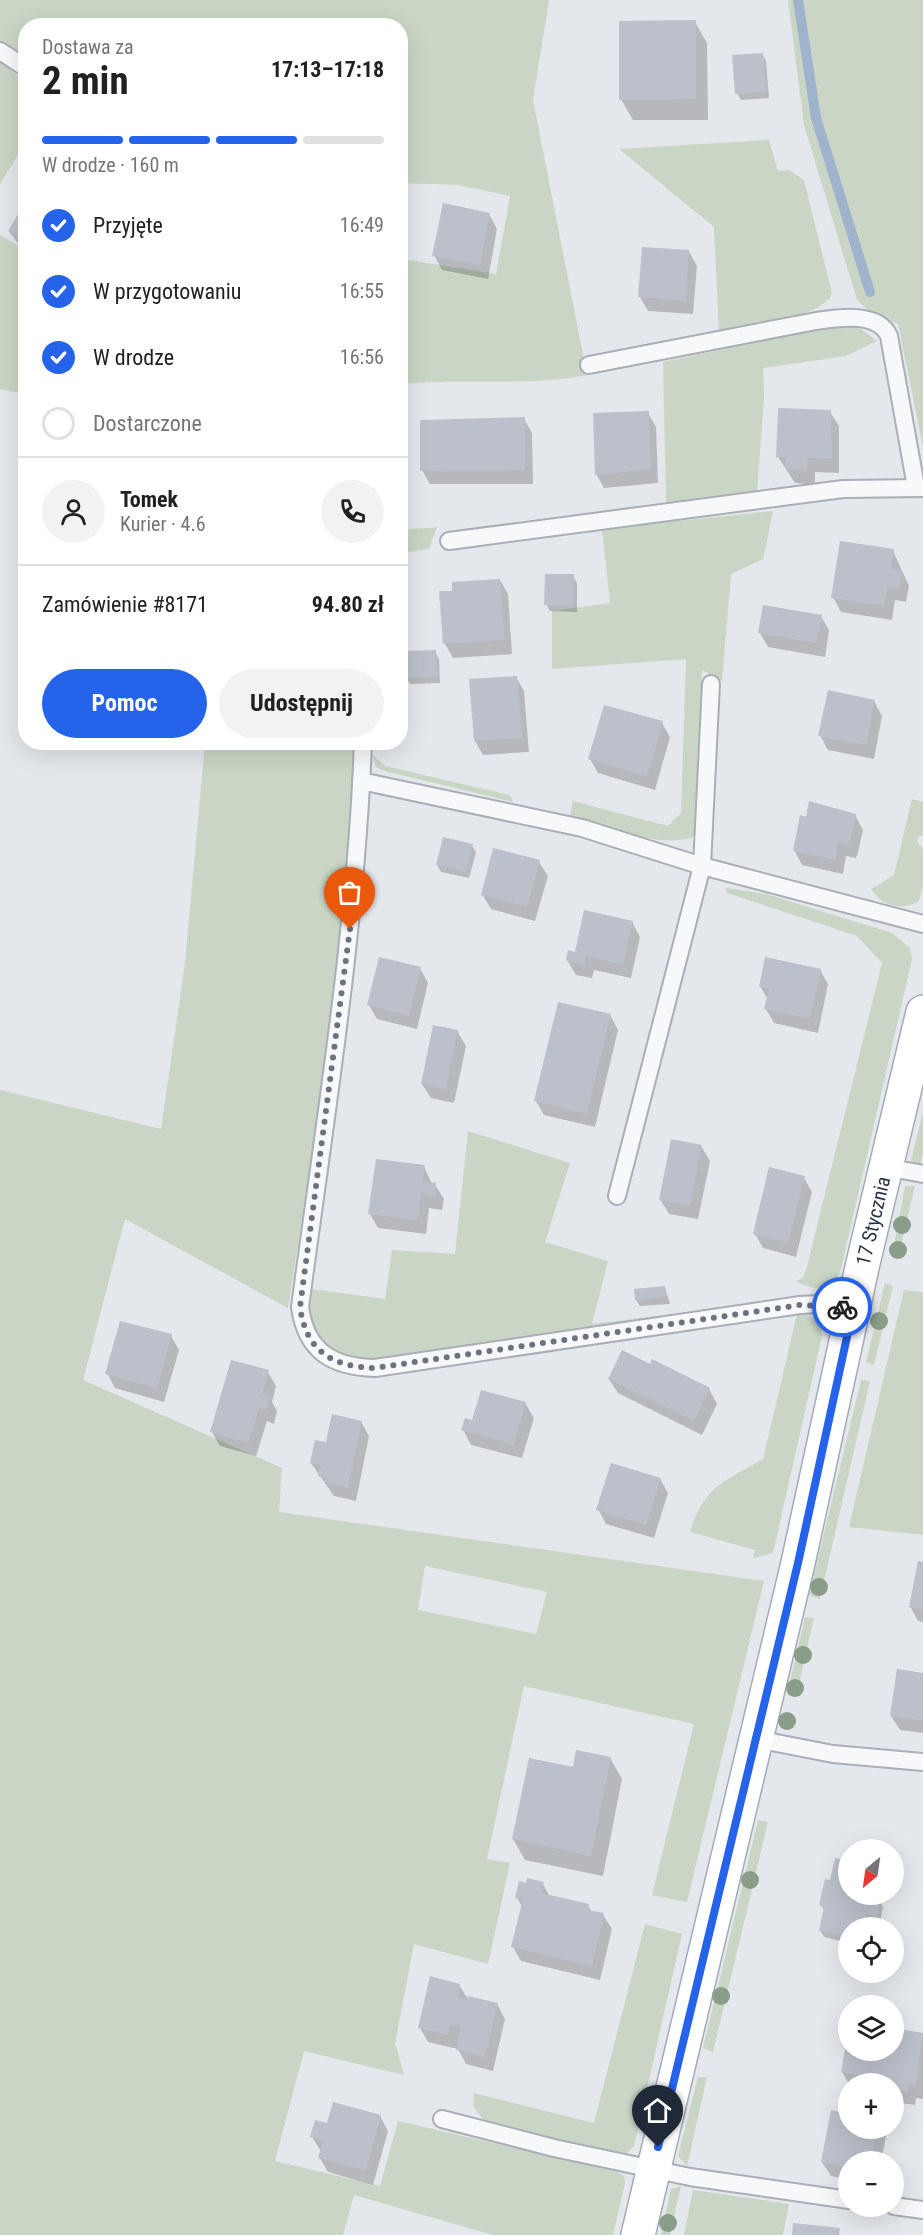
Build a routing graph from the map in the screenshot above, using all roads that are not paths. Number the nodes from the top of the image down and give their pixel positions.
1 (0, 51) edge
2 (18, 63) edge
3 (589, 365) dead end
4 (920, 487) edge
5 (449, 541) dead end
6 (711, 684) dead end
7 (363, 750) edge
8 (361, 781) junction
9 (702, 866) junction
10 (923, 924) edge
11 (923, 1012) edge
12 (885, 1167) junction
13 (923, 1174) edge
14 (617, 1196) dead end
15 (853, 1309) junction
16 (756, 1739) junction
17 (923, 1762) edge
18 (442, 2119) dead end
19 (653, 2169) junction
20 (838, 2199) edge
21 (904, 2207) edge
22 (923, 2210) edge
23 (638, 2235) edge

1 - 2 lane
3 - 4 lane
4 - 5 lane
6 - 9 lane
7 - 8 lane
8 - 9 lane
8 - 15 lane
9 - 10 lane
9 - 14 lane
11 - 12 main road, 17 Stycznia
12 - 13 lane
12 - 15 main road, 17 Stycznia
15 - 16 main road, 17 Stycznia
16 - 17 lane
16 - 19 main road, 17 Stycznia
18 - 19 lane
19 - 20 lane
19 - 23 main road, 17 Stycznia
21 - 22 lane

